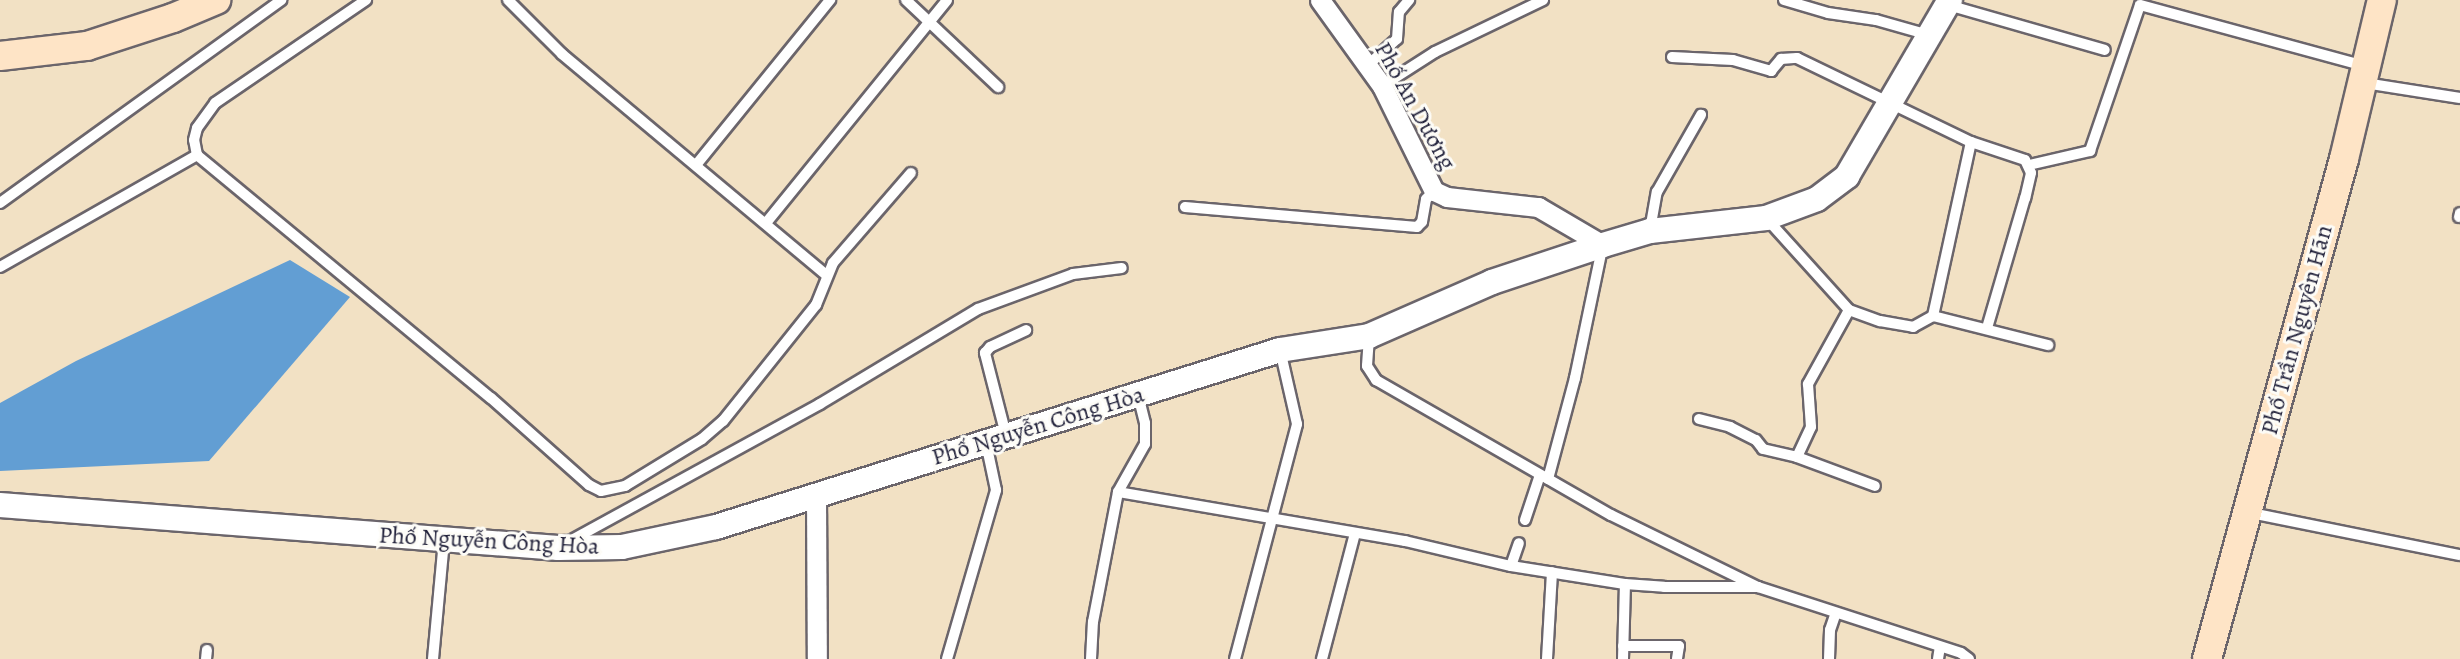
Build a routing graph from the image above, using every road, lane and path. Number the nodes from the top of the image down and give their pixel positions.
1 (216, 0) edge
2 (281, 0) edge
3 (366, 0) edge
4 (508, 0) edge
5 (830, 0) edge
6 (905, 0) edge
7 (947, 0) edge
8 (1320, 0) edge
9 (1409, 0) edge
10 (1544, 0) edge
11 (1784, 0) edge
12 (2382, 0) edge
13 (1949, 3) edge
14 (930, 20) junction
15 (1930, 35) junction
16 (2105, 50) dead end
17 (0, 56) edge
18 (1672, 57) dead end
19 (1368, 65) junction
20 (2363, 74) junction
21 (1382, 86) junction
22 (998, 87) dead end
23 (2460, 98) edge
24 (1888, 103) junction
25 (1701, 115) dead end
26 (1971, 142) junction
27 (197, 155) junction
28 (696, 165) junction
29 (2029, 165) junction
30 (911, 173) dead end
31 (1434, 191) junction
32 (0, 203) edge
33 (1185, 207) dead end
34 (1766, 218) junction
35 (766, 223) junction
36 (1650, 231) junction
37 (1603, 245) junction
38 (0, 267) edge
39 (1122, 268) dead end
40 (826, 275) junction
41 (1849, 310) junction
42 (1933, 316) junction
43 (1987, 328) junction
44 (1026, 330) dead end
45 (1368, 336) junction
46 (2048, 345) dead end
47 (1280, 350) junction
48 (1138, 395) junction
49 (1699, 419) dead end
50 (996, 439) junction
51 (1797, 457) junction
52 (1544, 477) junction
53 (1875, 486) dead end
54 (1118, 492) junction
55 (816, 495) junction
56 (0, 505) edge
57 (2247, 512) junction
58 (1270, 518) junction
59 (1525, 520) dead end
60 (1355, 533) junction
61 (444, 540) junction
62 (1519, 543) dead end
63 (558, 548) junction
64 (2460, 555) edge
65 (1511, 566) junction
66 (1552, 572) junction
67 (1625, 584) junction
68 (1758, 587) junction
69 (1836, 613) junction
70 (1623, 646) junction
71 (1940, 647) junction
72 (433, 659) edge
73 (817, 659) edge
74 (947, 659) edge
75 (1091, 659) edge
76 (1235, 659) edge
77 (1322, 659) edge
78 (1547, 659) edge
79 (1623, 659) edge
80 (1678, 659) edge
81 (1829, 659) edge
82 (1938, 659) edge
83 (1969, 659) edge
84 (2207, 659) edge

1 - 17 main road
2 - 32 lane
3 - 27 lane
4 - 28 lane
5 - 28 lane
6 - 14 lane
7 - 14 lane
8 - 19 street, Phố An Dương
9 - 19 lane
10 - 21 lane
11 - 15 lane
12 - 20 main road, Phố Trần Nguyên Hãn
13 - 15 street, Phố Nguyễn Công Hòa
13 - 16 lane
14 - 22 lane
14 - 35 lane
15 - 24 street, Phố Nguyễn Công Hòa
18 - 24 lane
19 - 21 street, Phố An Dương
20 - 23 lane
20 - 29 lane
20 - 57 main road, Phố Trần Nguyên Hãn
21 - 31 street, Phố An Dương
24 - 26 lane
24 - 34 street, Phố Nguyễn Công Hòa
25 - 36 lane
26 - 29 lane
26 - 42 lane
27 - 38 lane
27 - 40 lane
28 - 35 lane
29 - 43 lane
30 - 40 lane
31 - 33 lane
31 - 37 street, Phố An Dương
34 - 36 street, Phố Nguyễn Công Hòa
34 - 41 lane
35 - 40 lane
36 - 37 street, Phố Nguyễn Công Hòa
37 - 45 street, Phố Nguyễn Công Hòa
37 - 52 lane
39 - 63 lane
41 - 42 lane
41 - 51 lane
42 - 43 lane
43 - 46 lane
44 - 50 lane
45 - 47 street, Phố Nguyễn Công Hòa
45 - 52 lane
47 - 48 street, Phố Nguyễn Công Hòa
47 - 58 lane
48 - 50 street, Phố Nguyễn Công Hòa
48 - 54 lane
49 - 51 lane
50 - 55 street, Phố Nguyễn Công Hòa
50 - 74 lane
51 - 53 lane
52 - 59 lane
52 - 68 lane
54 - 58 lane
54 - 75 lane
55 - 63 street, Phố Nguyễn Công Hòa
55 - 73 street
56 - 61 street, Phố Nguyễn Công Hòa
57 - 64 lane
57 - 84 main road, Phố Trần Nguyên Hãn
58 - 60 lane
58 - 76 lane
60 - 65 lane
60 - 77 lane
61 - 63 street, Phố Nguyễn Công Hòa
61 - 72 lane
62 - 65 lane
65 - 66 lane
66 - 67 lane
66 - 78 lane
67 - 68 lane
67 - 70 lane
68 - 69 lane
69 - 71 lane
69 - 81 lane
70 - 79 lane
70 - 80 lane
71 - 82 lane
71 - 83 lane

